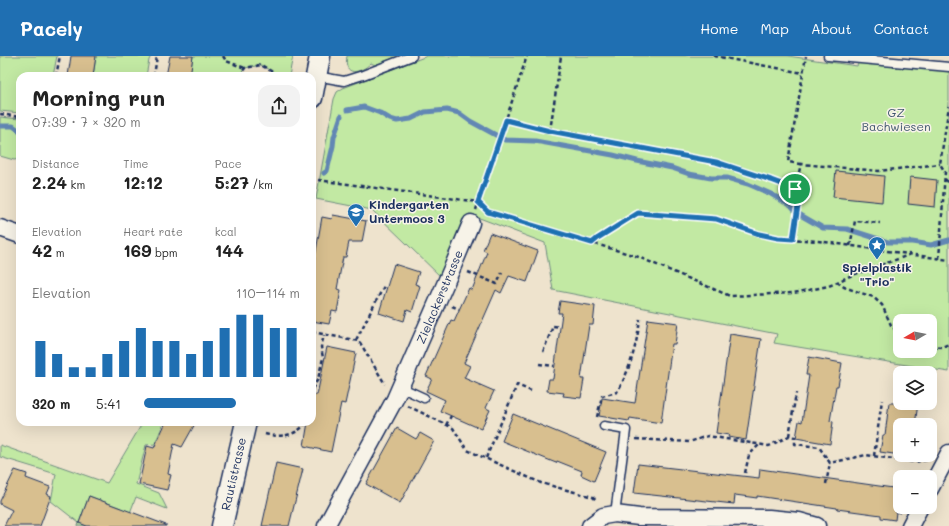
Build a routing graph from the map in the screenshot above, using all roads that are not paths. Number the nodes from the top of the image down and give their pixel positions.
1 (320, 56) edge
2 (412, 56) edge
3 (828, 56) edge
4 (949, 67) edge
5 (316, 76) joint
6 (471, 223) road end
7 (0, 228) edge
8 (16, 234) edge
9 (397, 393) junction
10 (424, 398) dead end
11 (245, 426) edge
12 (604, 426) dead end
13 (947, 456) edge
14 (937, 475) edge
15 (615, 514) junction
16 (916, 514) edge
17 (222, 526) edge
18 (326, 526) edge
19 (590, 526) edge
20 (817, 526) edge
21 (910, 526) edge

1 - 5 street
2 - 5 lane
3 - 4 lane
6 - 9 street, Zielackerstrasse
7 - 8 street
9 - 10 lane
9 - 18 street, Zielackerstrasse
11 - 17 street, Rautistrasse
12 - 15 lane
13 - 14 street
15 - 19 street
15 - 20 street
16 - 21 street

